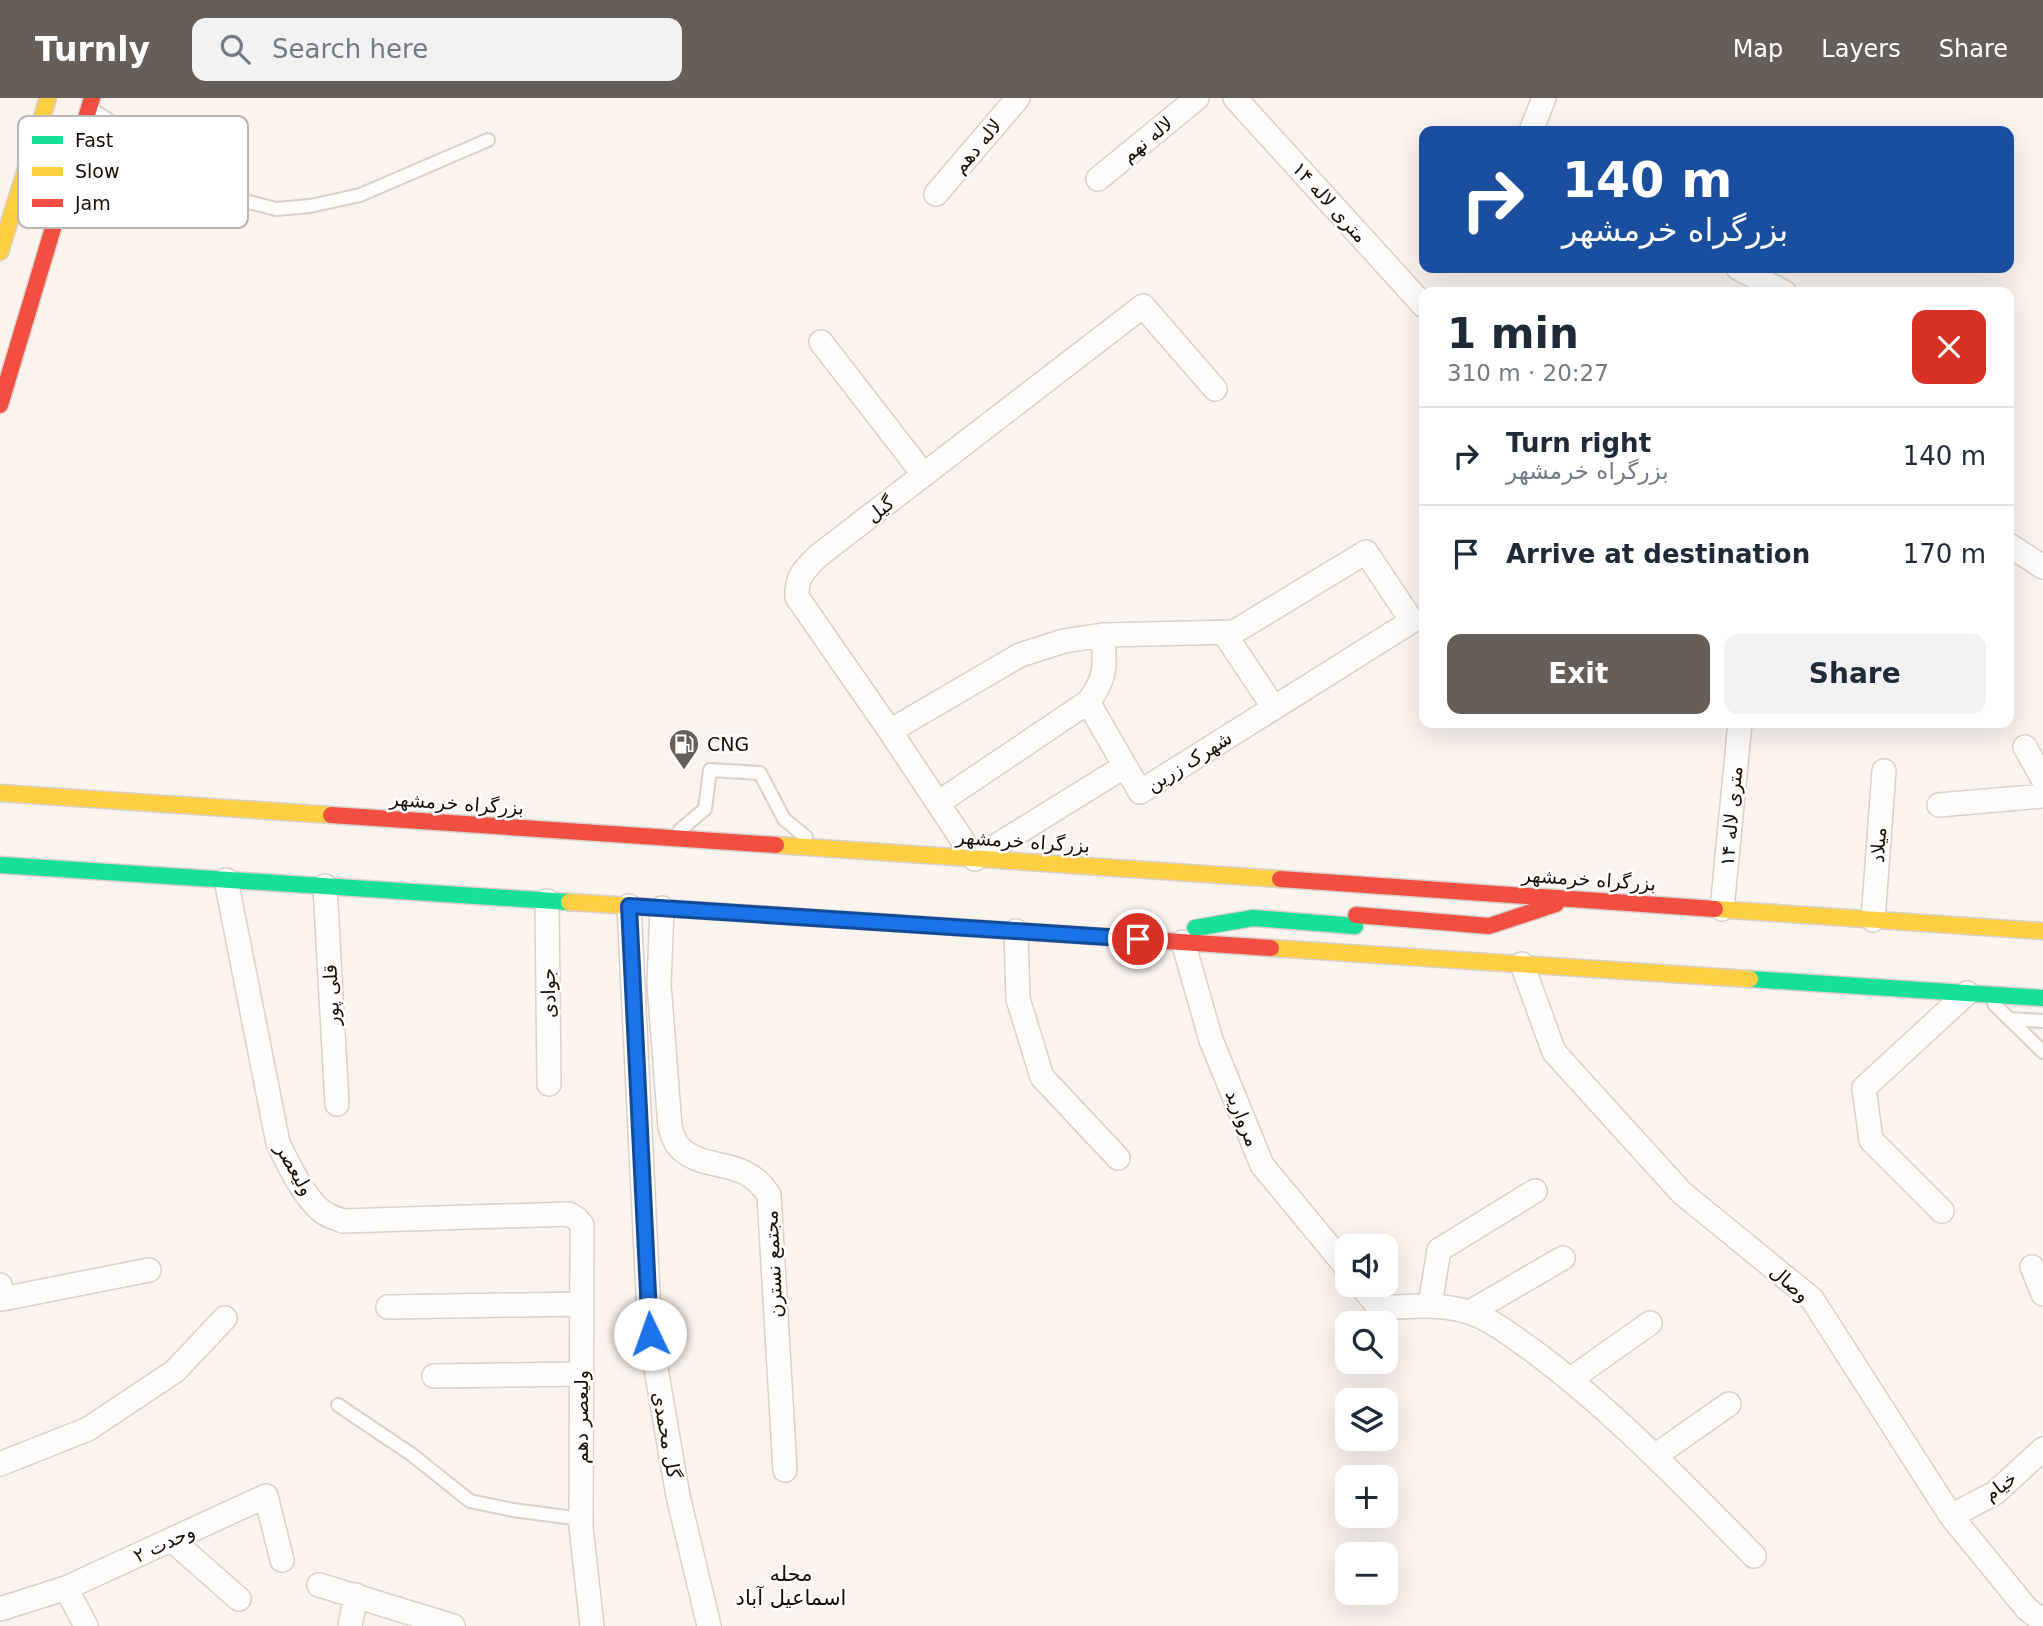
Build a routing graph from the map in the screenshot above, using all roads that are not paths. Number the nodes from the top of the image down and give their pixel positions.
1 (48, 98) edge
2 (1018, 98) edge
3 (1197, 98) edge
4 (1235, 98) edge
5 (1544, 98) edge
6 (91, 103) edge
7 (42, 116) edge
8 (109, 116) edge
9 (1533, 126) edge
10 (488, 140) dead end
11 (1098, 179) dead end
12 (18, 194) edge
13 (936, 194) dead end
14 (248, 202) edge
15 (53, 228) edge
16 (0, 252) edge
17 (1748, 273) edge
18 (1774, 287) edge
19 (1419, 300) edge
20 (821, 342) dead end
21 (1215, 389) dead end
22 (0, 405) edge
23 (924, 475) junction
24 (2014, 548) edge
25 (2043, 567) edge
26 (1224, 633) junction
27 (1103, 635) junction
28 (1088, 702) junction
29 (1274, 708) junction
30 (1740, 728) edge
31 (890, 730) junction
32 (2025, 747) dead end
33 (1125, 766) junction
34 (1884, 771) dead end
35 (2043, 779) edge
36 (0, 793) edge
37 (2043, 796) edge
38 (938, 803) junction
39 (1938, 805) dead end
40 (670, 838) junction
41 (819, 848) junction
42 (975, 859) junction
43 (0, 865) edge
44 (226, 880) junction
45 (1360, 885) junction
46 (325, 887) junction
47 (1571, 899) junction
48 (547, 901) junction
49 (629, 906) junction
50 (662, 908) junction
51 (1722, 909) junction
52 (1873, 919) junction
53 (1355, 921) junction
54 (1016, 931) junction
55 (2043, 931) edge
56 (1138, 939) junction
57 (1183, 942) junction
58 (1352, 953) junction
59 (1522, 964) junction
60 (1976, 993) junction
61 (2043, 998) edge
62 (2010, 1019) junction
63 (2043, 1021) edge
64 (2043, 1052) edge
65 (549, 1084) dead end
66 (337, 1104) dead end
67 (1118, 1158) dead end
68 (1535, 1191) dead end
69 (1942, 1211) dead end
70 (569, 1214) joint
71 (1335, 1253) edge
72 (1563, 1258) dead end
73 (2032, 1267) dead end
74 (149, 1270) dead end
75 (0, 1285) edge
76 (2043, 1294) edge
77 (1370, 1297) edge
78 (581, 1304) junction
79 (1430, 1306) junction
80 (388, 1307) dead end
81 (1470, 1312) junction
82 (225, 1318) dead end
83 (1650, 1323) dead end
84 (582, 1374) junction
85 (434, 1376) dead end
86 (1571, 1379) junction
87 (1729, 1404) dead end
88 (338, 1405) dead end
89 (2043, 1449) edge
90 (1655, 1457) junction
91 (0, 1464) edge
92 (785, 1470) dead end
93 (1951, 1516) junction
94 (581, 1518) junction
95 (172, 1540) junction
96 (1754, 1556) dead end
97 (282, 1560) dead end
98 (319, 1585) dead end
99 (66, 1588) junction
100 (356, 1595) junction
101 (239, 1599) dead end
102 (0, 1609) edge
103 (2043, 1621) edge
104 (86, 1626) edge
105 (350, 1626) edge
106 (453, 1626) edge
107 (592, 1626) edge
108 (709, 1626) edge

1 - 7 main road
2 - 13 street, لاله دهم
3 - 11 street, لاله نهم
4 - 19 street, ۱۴ متری لاله
5 - 9 street
6 - 8 lane
10 - 14 lane
12 - 16 main road
15 - 22 main road
17 - 18 street
20 - 23 street
21 - 23 street, گیل
23 - 31 street, گیل
24 - 25 street
26 - 27 street
26 - 29 street
26 - 29 street, شهرک زرین
27 - 28 street
27 - 31 street
28 - 33 street
28 - 38 street
29 - 33 street, شهرک زرین
30 - 51 street, ۱۴ متری لاله
31 - 38 street, گیل
32 - 35 street
33 - 42 street, شهرک زرین
34 - 52 street, میلاد
36 - 40 main road, بزرگراه خرمشهر
37 - 39 street
38 - 42 street, گیل
40 - 41 main road, بزرگراه خرمشهر
40 - 41 lane
41 - 42 main road, بزرگراه خرمشهر
42 - 45 main road, بزرگراه خرمشهر
43 - 44 main road
44 - 46 main road
44 - 70 street, ولیعصر
45 - 47 main road, بزرگراه خرمشهر
45 - 53 main road
46 - 48 main road
46 - 66 street, قلی پور
47 - 51 main road, بزرگراه خرمشهر
47 - 53 main road
48 - 49 main road
48 - 65 street, جوادی
49 - 50 main road
49 - 108 street, گل محمدی
50 - 54 main road
50 - 92 street, مجتمع نسترن
51 - 52 main road, بزرگراه خرمشهر
52 - 55 main road, بزرگراه خرمشهر
53 - 56 main road
53 - 58 main road
54 - 56 main road
54 - 67 street
56 - 57 main road
57 - 58 main road
57 - 71 street, مروارید
58 - 59 main road
59 - 60 main road
59 - 93 street, وصال
60 - 61 main road
60 - 62 lane
60 - 69 street
62 - 63 lane
62 - 64 lane
68 - 79 street
70 - 78 street, ولیعصر دهم
72 - 81 street
73 - 76 street
74 - 75 street
77 - 79 street
78 - 80 street
78 - 84 street, ولیعصر دهم
79 - 81 street
81 - 86 street
82 - 91 street
83 - 86 street
84 - 85 street
84 - 94 street, ولیعصر دهم
86 - 90 street
87 - 90 street
88 - 94 lane
89 - 93 street, خیام
90 - 96 street
93 - 103 street, وصال
94 - 107 street, ولیعصر دهم
95 - 97 street, وحدت ۲
95 - 99 street, وحدت ۲
95 - 101 street
98 - 100 street
99 - 102 street, وحدت ۲
99 - 104 street
100 - 105 street
100 - 106 street

